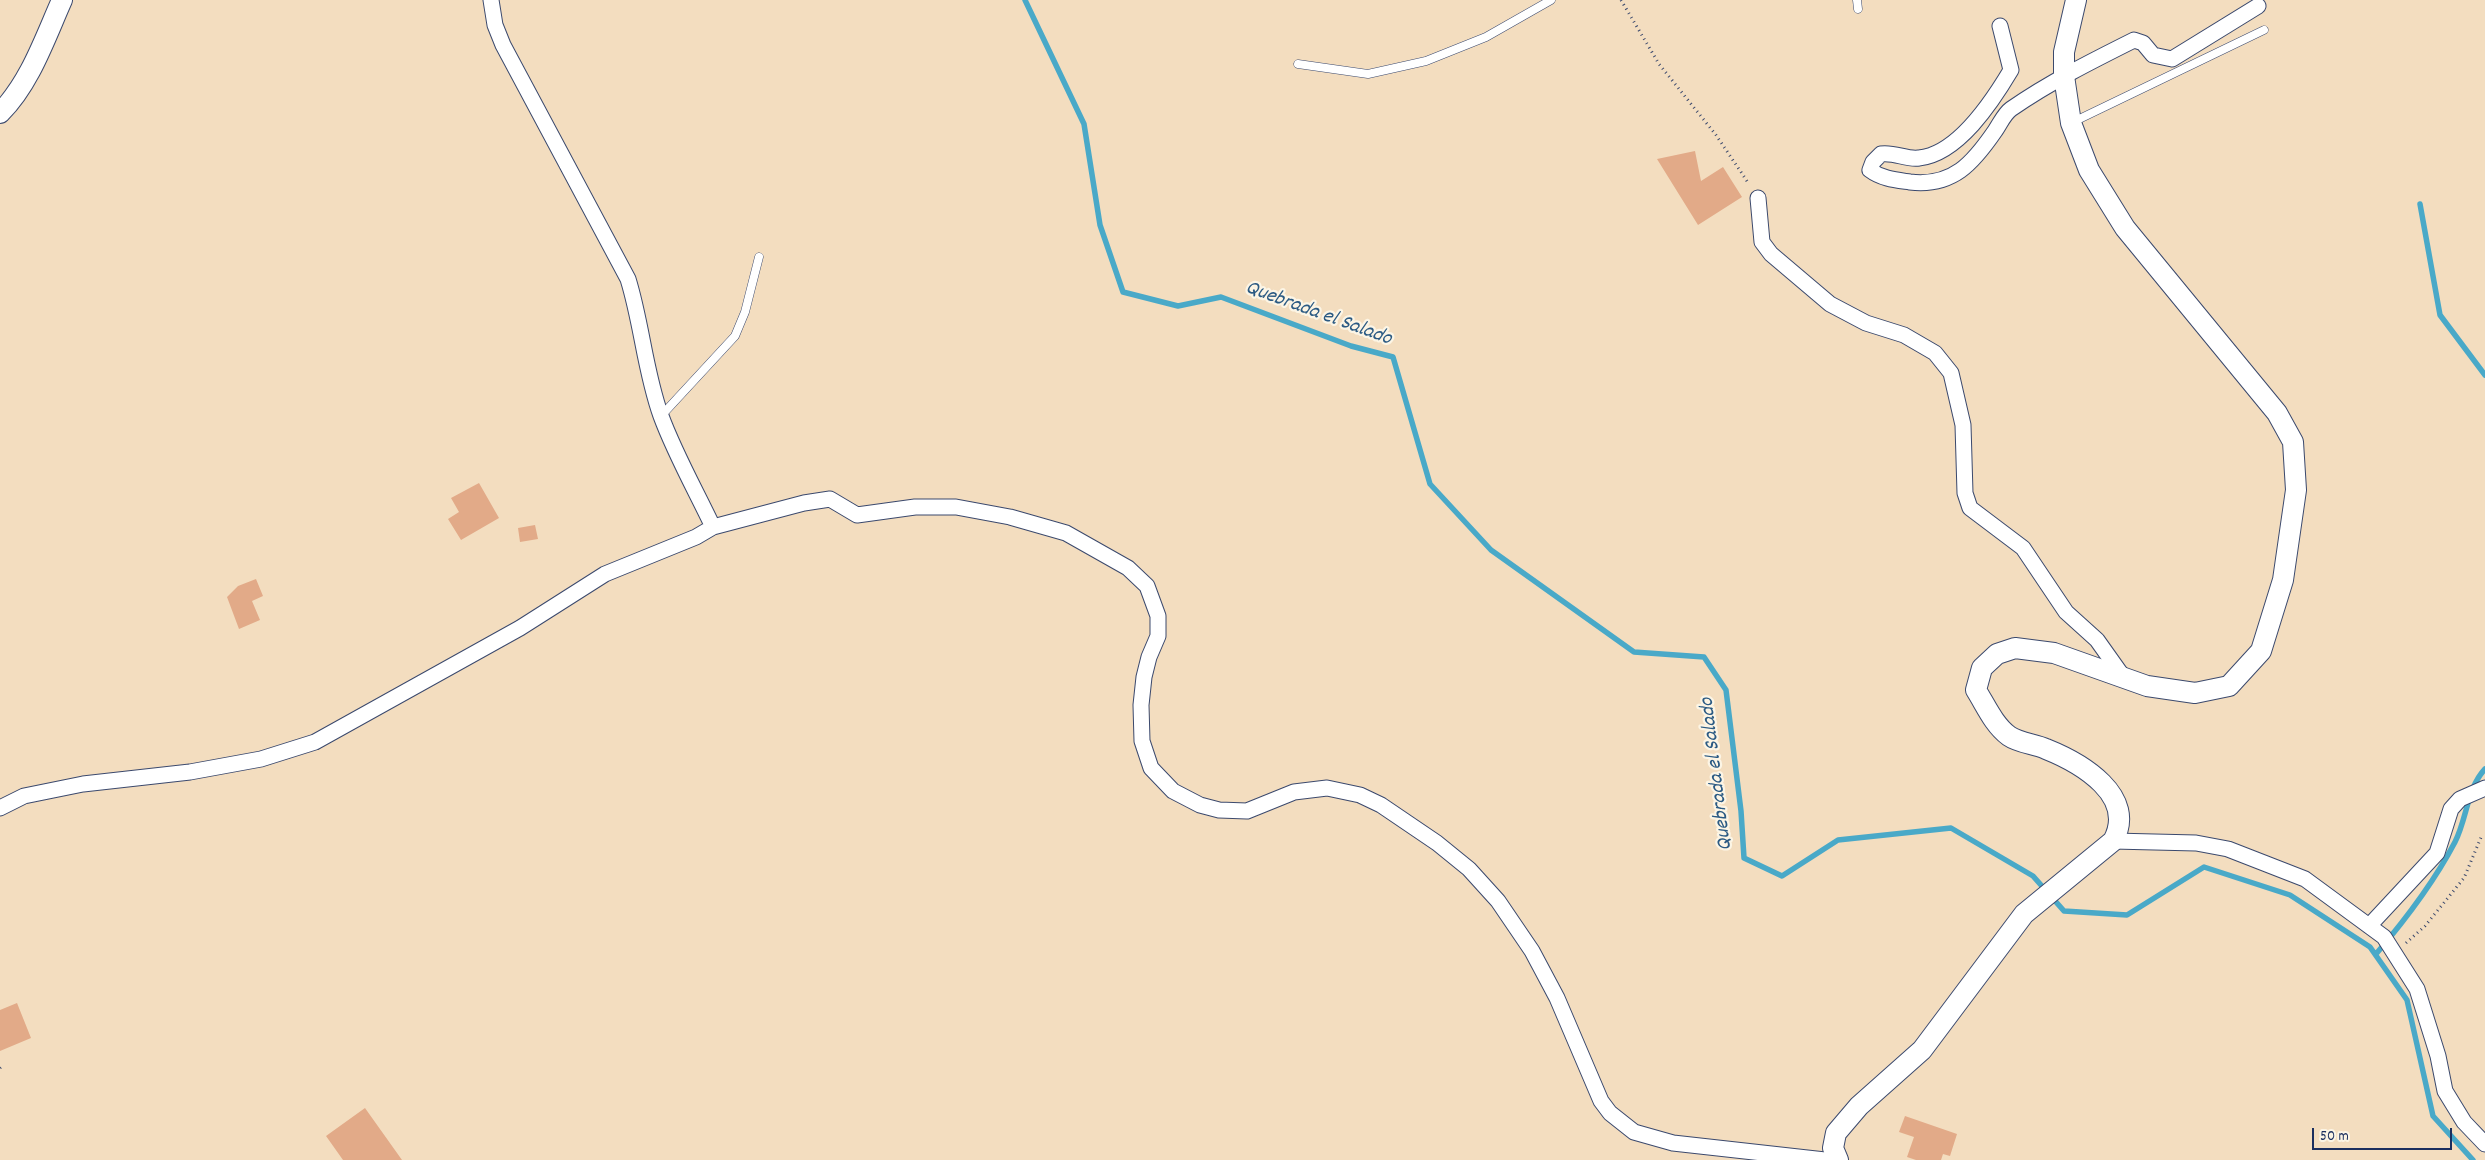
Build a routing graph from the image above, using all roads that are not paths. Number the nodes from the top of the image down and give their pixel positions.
1 (62, 0) edge
2 (492, 0) edge
3 (1551, 0) edge
4 (1857, 0) edge
5 (2076, 0) edge
6 (2258, 6) dead end
7 (1858, 9) dead end
8 (2000, 26) dead end
9 (2264, 30) dead end
10 (1298, 64) dead end
11 (2064, 76) junction
12 (0, 113) edge
13 (2071, 122) junction
14 (1758, 198) road end
15 (759, 257) dead end
16 (661, 416) junction
17 (713, 527) junction
18 (2124, 678) junction
19 (2485, 788) edge
20 (0, 808) edge
21 (2113, 841) junction
22 (2369, 926) junction
23 (2485, 1144) edge
24 (1825, 1160) edge
25 (1838, 1160) edge

1 - 12 street
2 - 16 street
3 - 10 lane
4 - 7 lane
5 - 11 street
6 - 11 street
8 - 11 street
9 - 13 lane
11 - 13 street
13 - 18 street
14 - 18 street
15 - 16 lane
16 - 17 street
17 - 20 street
17 - 24 street
18 - 21 street
19 - 22 street
21 - 22 street
21 - 25 street
22 - 23 street

